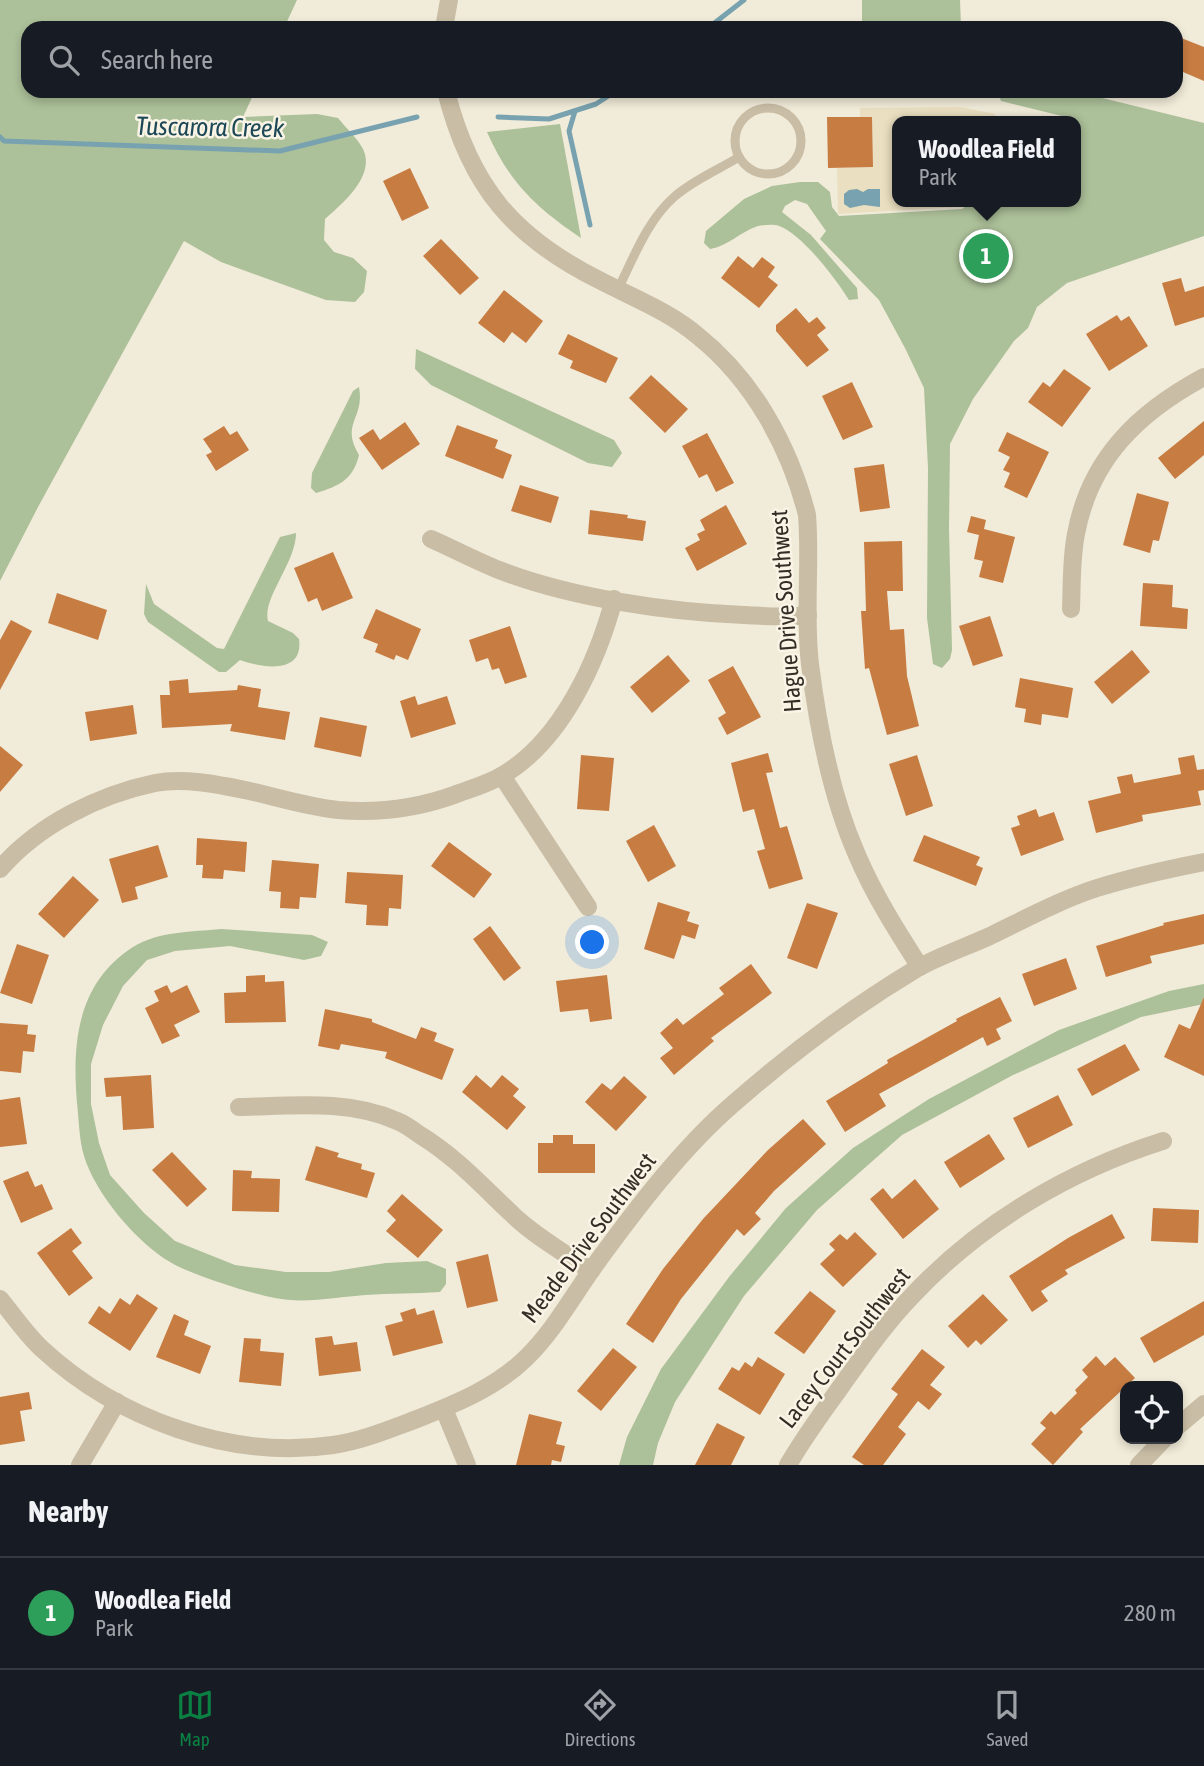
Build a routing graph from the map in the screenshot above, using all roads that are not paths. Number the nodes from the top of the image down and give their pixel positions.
1 (449, 0) edge
2 (445, 21) edge
3 (448, 98) edge
4 (739, 157) junction
5 (618, 289) junction
6 (1204, 377) edge
7 (431, 539) dead end
8 (614, 599) junction
9 (1071, 609) dead end
10 (808, 615) junction
11 (502, 776) junction
12 (1204, 862) edge
13 (0, 869) edge
14 (588, 907) dead end
15 (920, 967) junction
16 (239, 1107) dead end
17 (1163, 1141) dead end
18 (591, 1271) junction
19 (0, 1299) edge
20 (117, 1402) junction
21 (1204, 1404) edge
22 (444, 1409) junction
23 (1183, 1422) edge
24 (1159, 1444) edge
25 (80, 1465) edge
26 (467, 1465) edge
27 (788, 1465) edge
28 (1139, 1465) edge

1 - 2 street
3 - 5 street, Hague Drive Southwest
4 - 4 lane
4 - 5 lane
5 - 10 street, Hague Drive Southwest
6 - 9 street
7 - 8 street
8 - 10 street
8 - 11 street
10 - 15 street, Hague Drive Southwest
11 - 13 street
11 - 14 street
12 - 15 street, Meade Drive Southwest
15 - 18 street, Meade Drive Southwest
16 - 18 street
17 - 27 street, Lacey Court Southwest
18 - 22 street, Meade Drive Southwest
19 - 20 street, Meade Drive Southwest
20 - 22 street, Meade Drive Southwest
20 - 25 street
21 - 23 street
22 - 26 street
24 - 28 street

